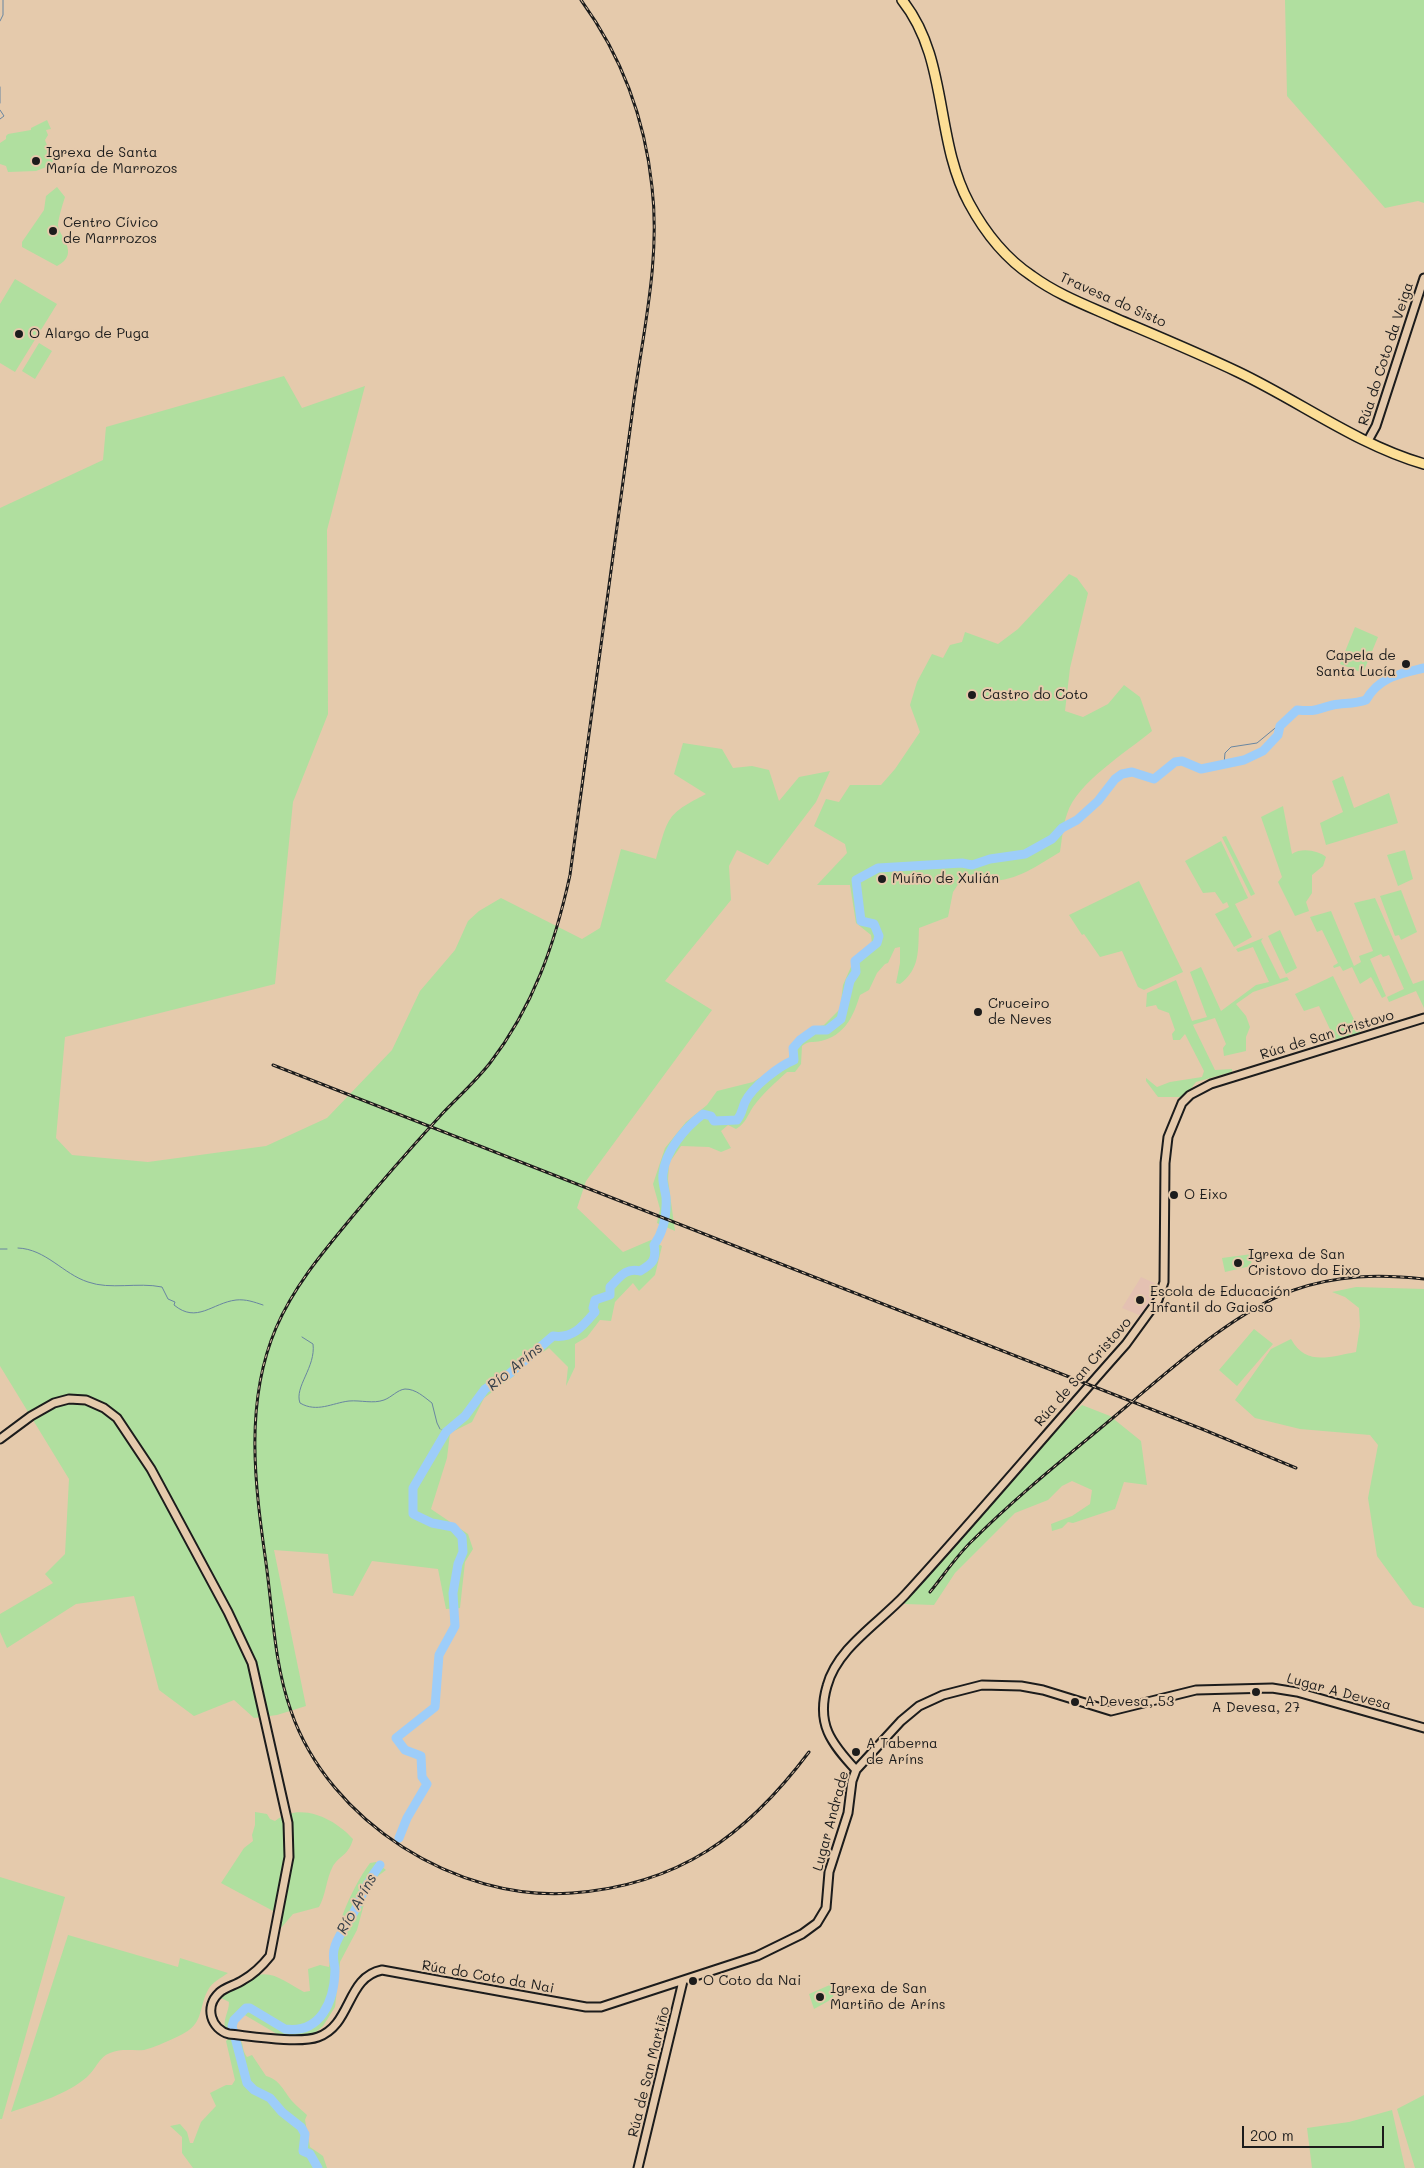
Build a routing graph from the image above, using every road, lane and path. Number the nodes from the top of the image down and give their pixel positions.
1 (902, 0) edge
2 (1424, 278) edge
3 (1277, 392) junction
4 (1370, 437) junction
5 (1424, 460) edge
6 (1424, 464) edge
7 (1424, 1018) edge
8 (0, 1439) edge
9 (925, 1703) joint
10 (1424, 1728) edge
11 (856, 1770) junction
12 (775, 1948) joint
13 (683, 1981) junction
14 (638, 2168) edge

1 - 3 highway, Travesa do Sisto
2 - 4 street, Rúa do Coto da Veiga
3 - 4 highway, Travesa do Sisto
3 - 6 highway, Travesa do Sisto
4 - 5 highway, Travesa do Sisto
7 - 11 street, Rúa de San Cristovo
8 - 13 street, Rúa do Coto da Nai
9 - 10 street, Lugar A Devesa
9 - 11 street, Lugar Andrade
11 - 12 street, Lugar Andrade
12 - 13 street, Rúa do Coto da Nai
13 - 14 street, Rúa de San Martiño

